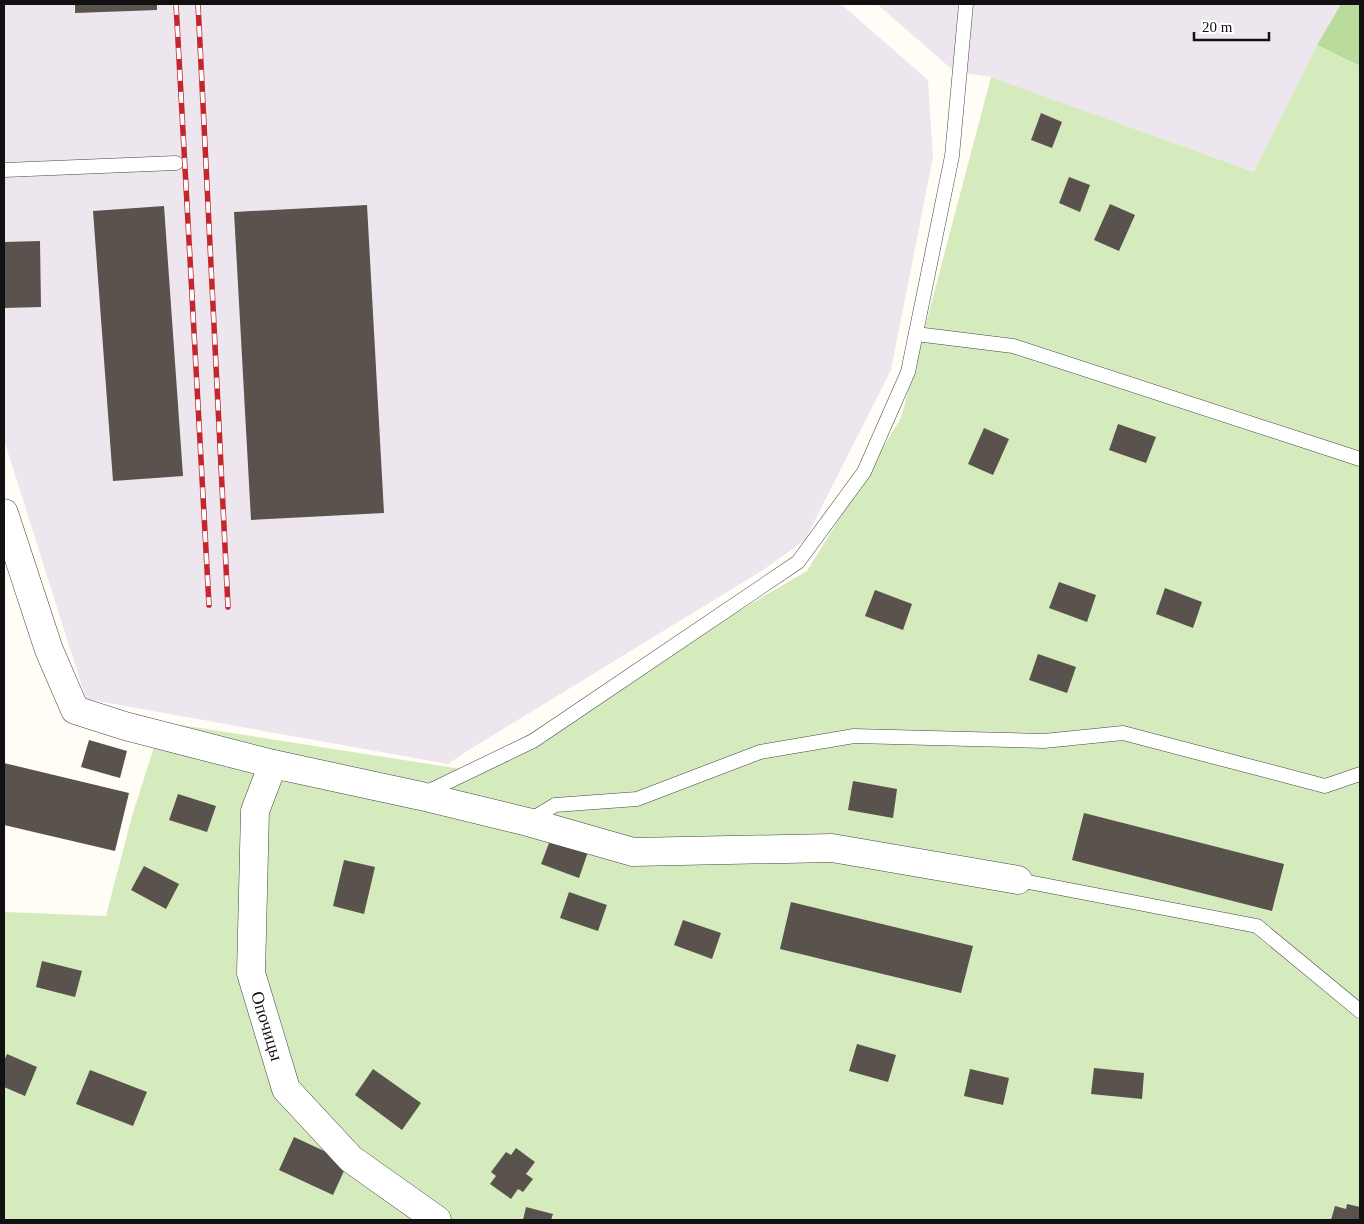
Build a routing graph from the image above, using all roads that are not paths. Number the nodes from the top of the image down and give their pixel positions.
1 (966, 4) edge
2 (176, 163) dead end
3 (4, 170) edge
4 (916, 334) junction
5 (1360, 458) edge
6 (4, 513) edge
7 (273, 764) junction
8 (1360, 774) edge
9 (420, 796) junction
10 (528, 822) junction
11 (1018, 880) joint
12 (1360, 1011) edge
13 (437, 1220) edge

1 - 4 lane
2 - 3 lane
4 - 5 lane
4 - 9 lane
6 - 7 street
7 - 9 street
7 - 13 street, Опочицы
8 - 10 lane
9 - 10 street
10 - 11 street
11 - 12 lane

